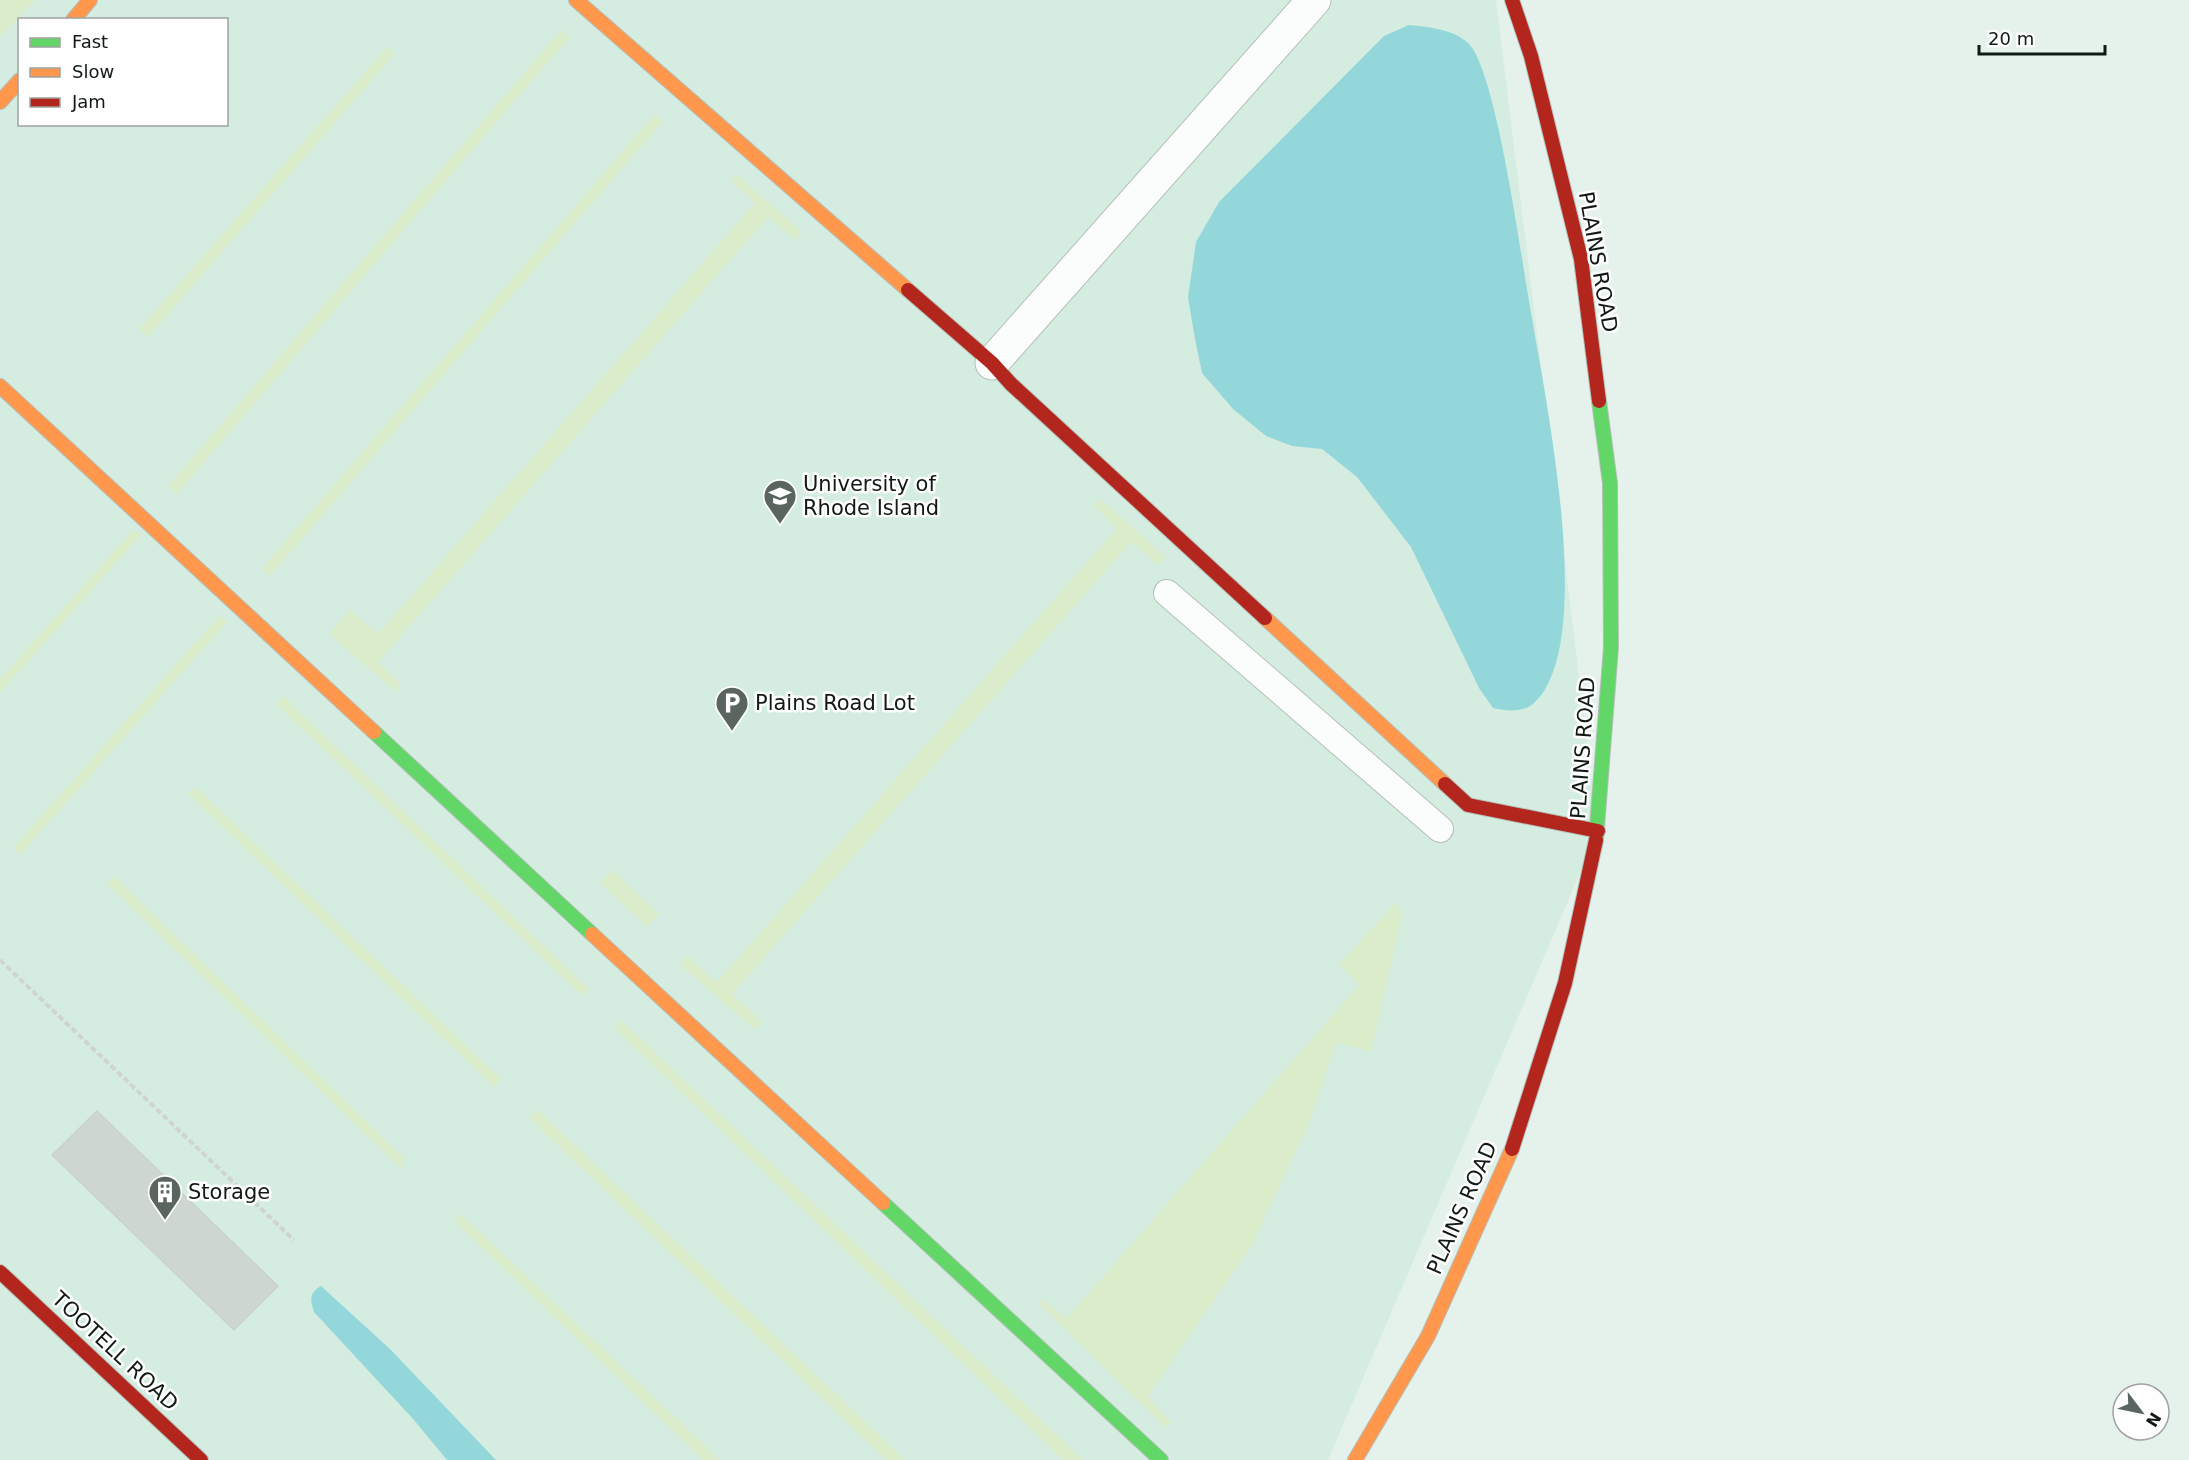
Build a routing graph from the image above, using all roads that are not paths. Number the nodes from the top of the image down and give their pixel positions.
1 (90, 0) edge
2 (576, 0) edge
3 (1314, 0) edge
4 (1512, 0) edge
5 (74, 18) edge
6 (18, 82) edge
7 (0, 102) edge
8 (992, 363) junction
9 (0, 386) edge
10 (1167, 593) dead end
11 (1440, 829) dead end
12 (1598, 831) junction
13 (0, 1272) edge
14 (201, 1460) edge
15 (1161, 1460) edge
16 (1355, 1460) edge

1 - 5 street
2 - 8 street
3 - 8 street
4 - 12 street, PLAINS ROAD
6 - 7 street
8 - 12 street
9 - 15 street
10 - 11 lane
12 - 16 street, PLAINS ROAD
13 - 14 street, TOOTELL ROAD

